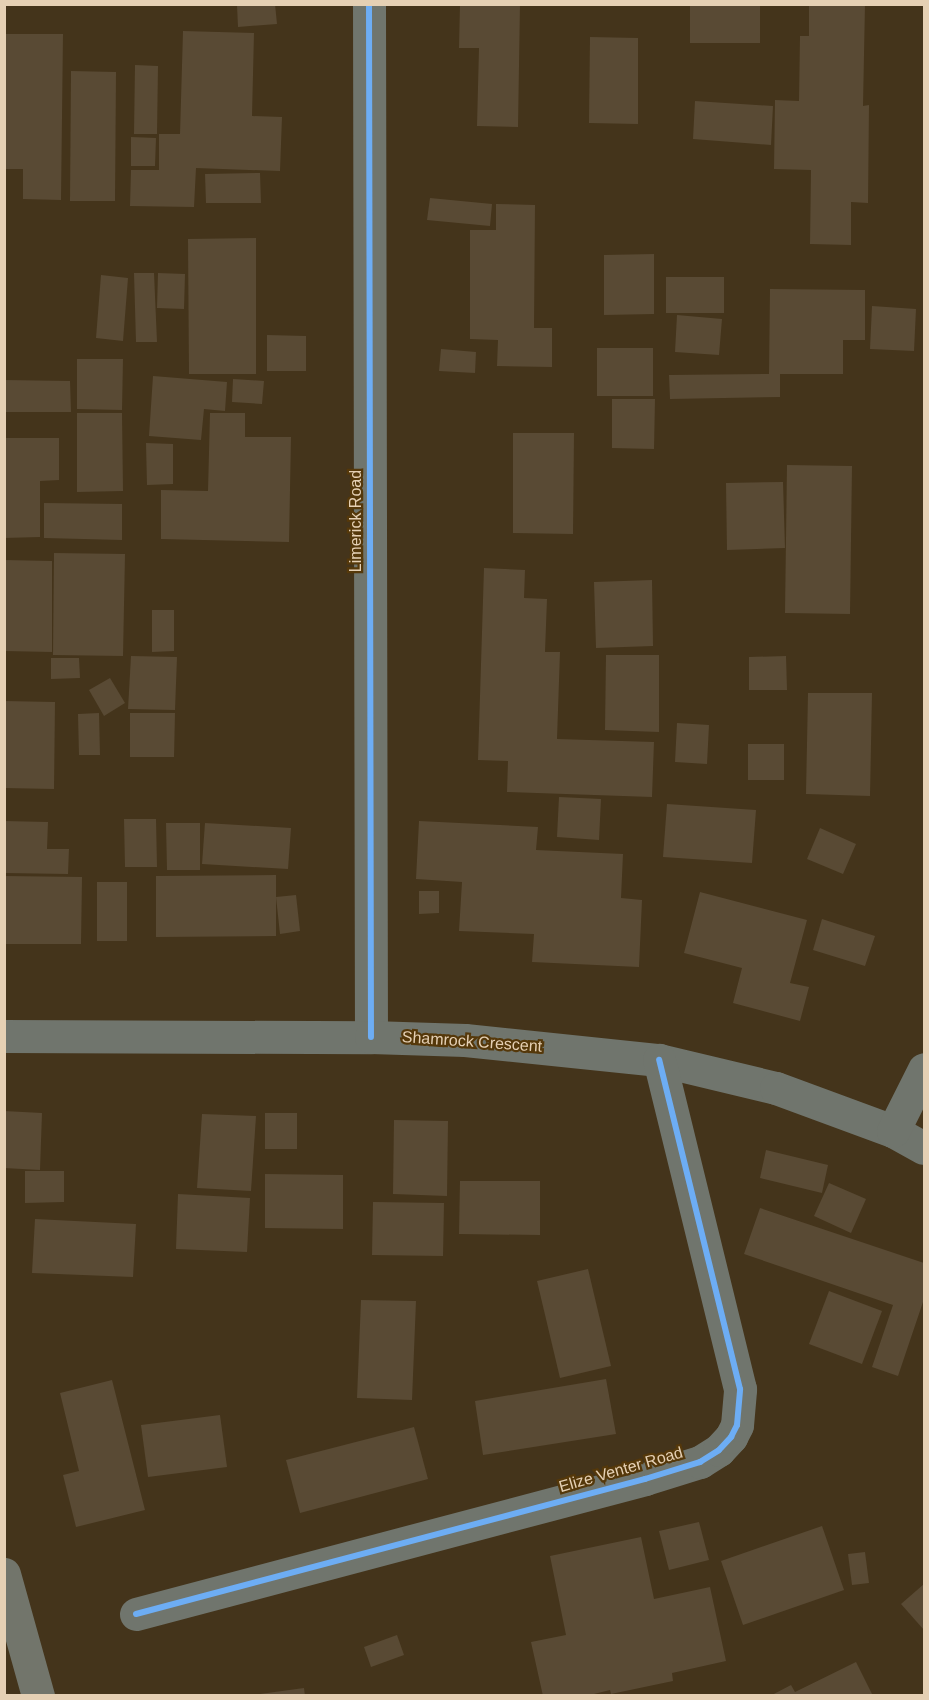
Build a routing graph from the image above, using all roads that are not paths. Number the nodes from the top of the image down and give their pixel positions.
1 (369, 4) edge
2 (4, 1036) edge
3 (371, 1037) junction
4 (659, 1060) junction
5 (924, 1069) edge
6 (892, 1131) junction
7 (924, 1148) edge
8 (4, 1574) edge
9 (136, 1614) dead end
10 (38, 1695) edge

1 - 3 street, Limerick Road
2 - 3 street, Shamrock Crescent
3 - 4 street, Shamrock Crescent
4 - 6 street, Shamrock Crescent
4 - 9 street, Elize Venter Road
5 - 6 street
6 - 7 street, Shamrock Crescent
8 - 10 main road

